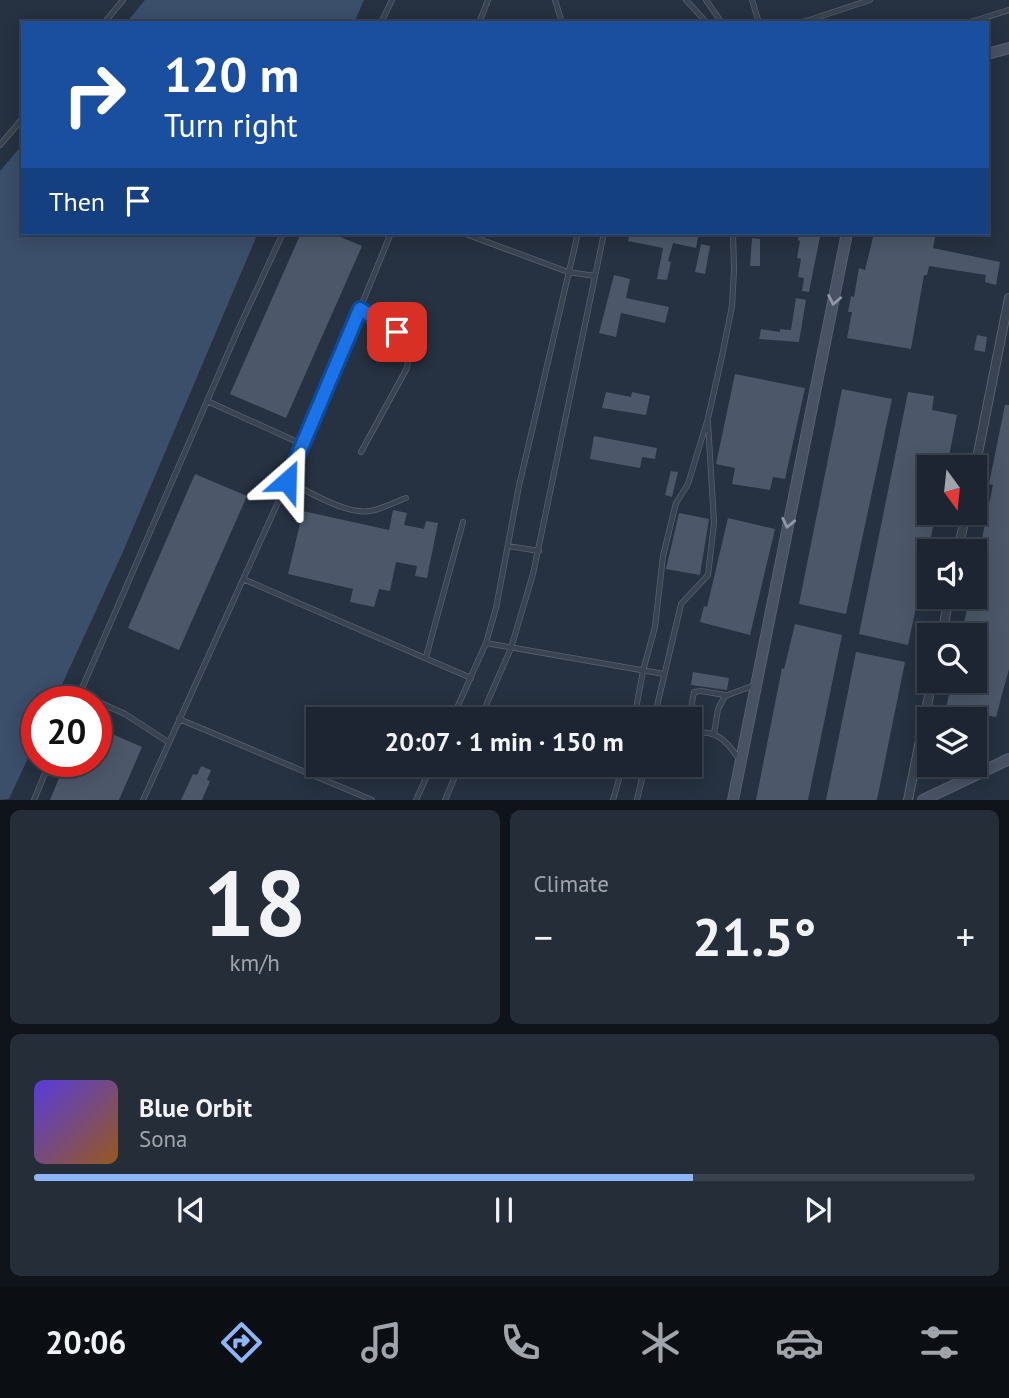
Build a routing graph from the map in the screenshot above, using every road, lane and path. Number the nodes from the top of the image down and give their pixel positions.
1 (124, 0) edge
2 (392, 0) edge
3 (488, 0) edge
4 (555, 0) edge
5 (687, 0) edge
6 (706, 0) edge
7 (752, 0) edge
8 (870, 0) edge
9 (1009, 9) edge
10 (106, 21) edge
11 (382, 21) edge
12 (480, 21) edge
13 (561, 21) edge
14 (705, 21) edge
15 (721, 21) edge
16 (758, 21) edge
17 (806, 21) edge
18 (973, 21) edge
19 (1009, 48) edge
20 (989, 53) edge
21 (21, 120) edge
22 (0, 145) edge
23 (283, 235) edge
24 (390, 235) edge
25 (468, 235) edge
26 (577, 235) edge
27 (604, 235) edge
28 (733, 235) edge
29 (847, 235) edge
30 (568, 272) junction
31 (595, 276) junction
32 (1009, 298) edge
33 (360, 309) junction
34 (207, 401) junction
35 (708, 418) junction
36 (303, 445) junction
37 (361, 452) dead end
38 (978, 455) edge
39 (287, 481) junction
40 (406, 498) dead end
41 (463, 522) dead end
42 (508, 546) junction
43 (538, 551) junction
44 (243, 579) junction
45 (486, 643) junction
46 (511, 648) junction
47 (426, 657) junction
48 (643, 671) junction
49 (664, 674) junction
50 (471, 678) junction
51 (755, 685) junction
52 (82, 686) edge
53 (930, 693) edge
54 (725, 695) junction
55 (458, 707) edge
56 (485, 707) edge
57 (636, 707) edge
58 (657, 707) edge
59 (691, 707) edge
60 (112, 709) edge
61 (179, 719) junction
62 (702, 732) edge
63 (714, 734) junction
64 (168, 742) junction
65 (1009, 759) edge
66 (740, 760) junction
67 (43, 777) edge
68 (427, 777) edge
69 (455, 777) edge
70 (620, 777) edge
71 (642, 777) edge
72 (34, 800) edge
73 (143, 800) edge
74 (372, 800) edge
75 (416, 800) edge
76 (446, 800) edge
77 (613, 800) edge
78 (637, 800) edge
79 (733, 800) edge
80 (908, 800) edge
81 (923, 800) edge

1 - 10 lane
2 - 11 lane
3 - 12 lane
4 - 13 lane
5 - 14 lane
6 - 15 lane
7 - 16 lane
8 - 17 lane
9 - 18 lane
19 - 20 main road
21 - 22 lane
23 - 34 lane
24 - 33 lane
25 - 30 lane
26 - 30 lane
27 - 31 lane
28 - 35 lane
29 -> 51 main road
30 - 31 lane
30 - 42 lane
31 - 43 lane
32 - 38 street
33 - 36 lane
33 - 37 lane
34 - 36 lane
34 - 52 lane
35 - 48 lane
35 - 49 lane
36 - 39 lane
39 - 40 lane
39 - 44 lane
41 - 47 lane
42 - 43 lane
42 - 45 lane
43 - 46 lane
44 - 47 lane
44 - 61 lane
45 - 46 lane
45 - 50 lane
46 - 48 lane
46 - 56 lane
47 - 50 lane
48 - 49 lane
48 - 57 lane
49 - 58 lane
50 - 55 lane
51 - 54 lane
51 - 66 main road
53 - 80 street
54 - 59 lane
54 - 63 lane
60 - 64 lane
61 - 64 lane
61 - 74 lane
62 - 63 lane
63 - 66 lane
64 - 73 lane
65 - 81 main road
66 - 79 main road
67 - 72 lane
68 - 75 lane
69 - 76 lane
70 - 77 lane
71 - 78 lane

